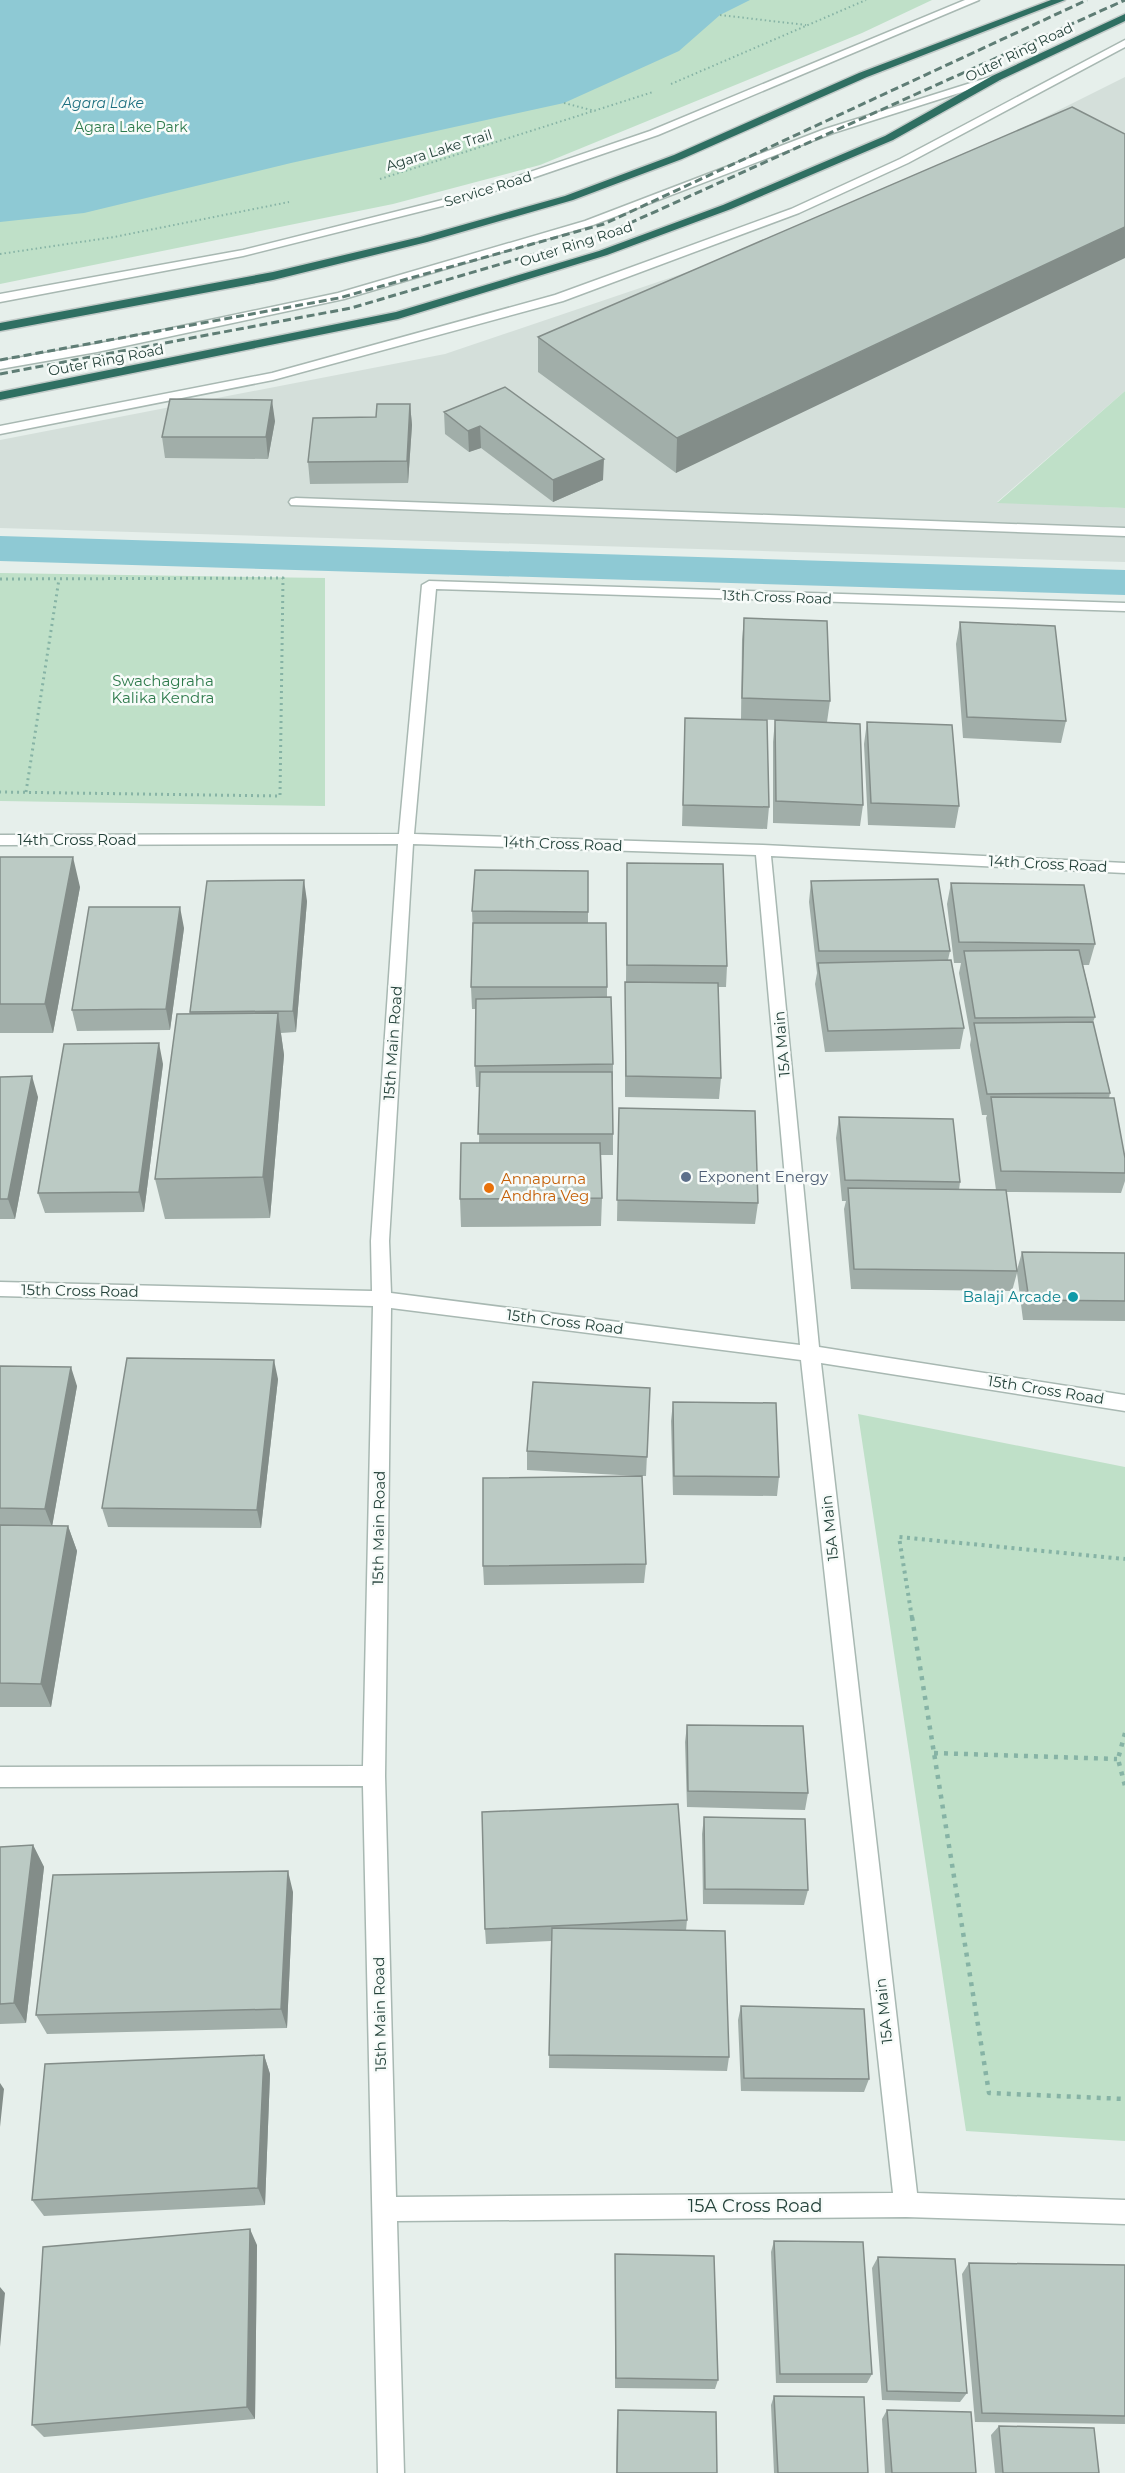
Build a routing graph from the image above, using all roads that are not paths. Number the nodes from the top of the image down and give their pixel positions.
1 (974, 0) edge
2 (1060, 0) edge
3 (1125, 17) edge
4 (1125, 43) edge
5 (996, 78) junction
6 (0, 298) edge
7 (0, 327) edge
8 (0, 365) edge
9 (0, 396) edge
10 (0, 430) edge
11 (296, 501) dead end
12 (1125, 532) edge
13 (429, 585) joint
14 (1125, 607) edge
15 (406, 839) junction
16 (0, 840) edge
17 (763, 850) junction
18 (1125, 868) edge
19 (0, 1289) edge
20 (380, 1299) junction
21 (812, 1354) junction
22 (1125, 1403) edge
23 (374, 1776) junction
24 (0, 1777) edge
25 (906, 2205) junction
26 (385, 2209) junction
27 (1125, 2212) edge
28 (391, 2473) edge

1 - 6 street, Service Road
2 - 7 highway, Outer Ring Road
3 - 5 highway, Outer Ring Road
4 - 10 street
5 - 8 street
5 - 9 highway, Outer Ring Road
11 - 12 street
13 - 14 street, 13th Cross Road
13 - 15 street, 15th Main Road
15 - 16 street, 14th Cross Road
15 - 17 street, 14th Cross Road
15 - 20 street, 15th Main Road
17 - 18 street, 14th Cross Road
17 - 21 street, 15A Main
19 - 20 street, 15th Cross Road
20 - 21 street, 15th Cross Road
20 - 23 street, 15th Main Road
21 - 22 street, 15th Cross Road
21 - 25 street, 15A Main
23 - 24 street
23 - 26 street, 15th Main Road
25 - 26 street, 15A Cross Road
25 - 27 street, 15A Cross Road
26 - 28 street, 15th Main Road

